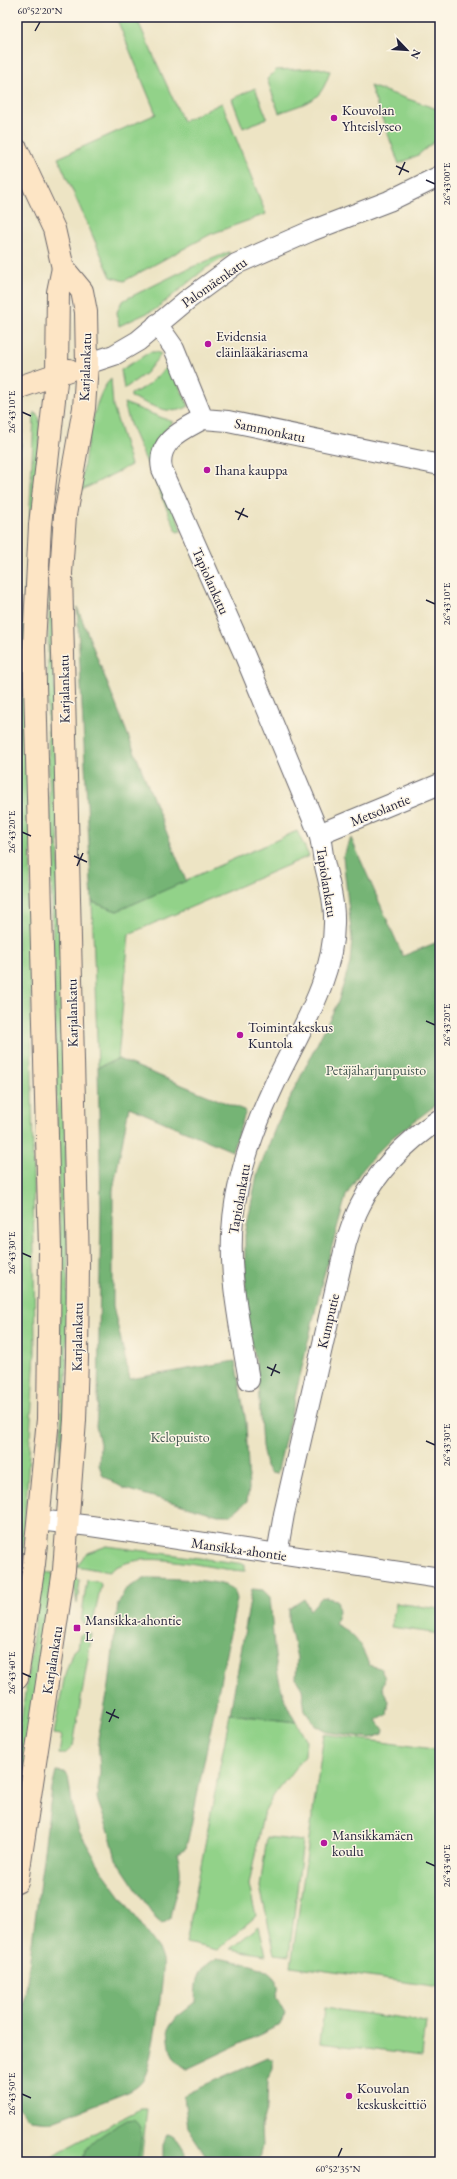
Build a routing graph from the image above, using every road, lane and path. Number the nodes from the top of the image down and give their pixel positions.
1 (17, 150) edge
2 (440, 176) edge
3 (63, 268) junction
4 (157, 324) junction
5 (87, 364) junction
6 (57, 373) junction
7 (17, 388) edge
8 (203, 419) junction
9 (440, 465) edge
10 (440, 784) edge
11 (319, 834) junction
12 (440, 1119) edge
13 (249, 1380) dead end
14 (38, 1520) junction
15 (68, 1523) junction
16 (277, 1554) junction
17 (440, 1578) edge
18 (17, 1678) edge
19 (17, 1882) edge

1 - 3 main road
2 - 4 street, Palomäenkatu
3 - 5 main road, Karjalankatu
3 - 6 main road, Karjalankatu
4 - 5 street, Palomäenkatu
4 - 8 street
5 - 6 main road, Palomäenkatu
5 - 15 main road, Karjalankatu
6 - 7 main road, Palomäenkatu
6 - 14 main road, Karjalankatu
8 - 9 street, Sammonkatu
8 - 11 street, Tapiolankatu
10 - 11 street, Metsolantie
11 - 13 street, Tapiolankatu
12 - 16 street, Kumputie
14 - 15 street, Mansikka-ahontie
14 - 18 main road, Karjalankatu
15 - 16 street, Mansikka-ahontie
15 - 19 main road, Karjalankatu
16 - 17 street, Mansikka-ahontie

